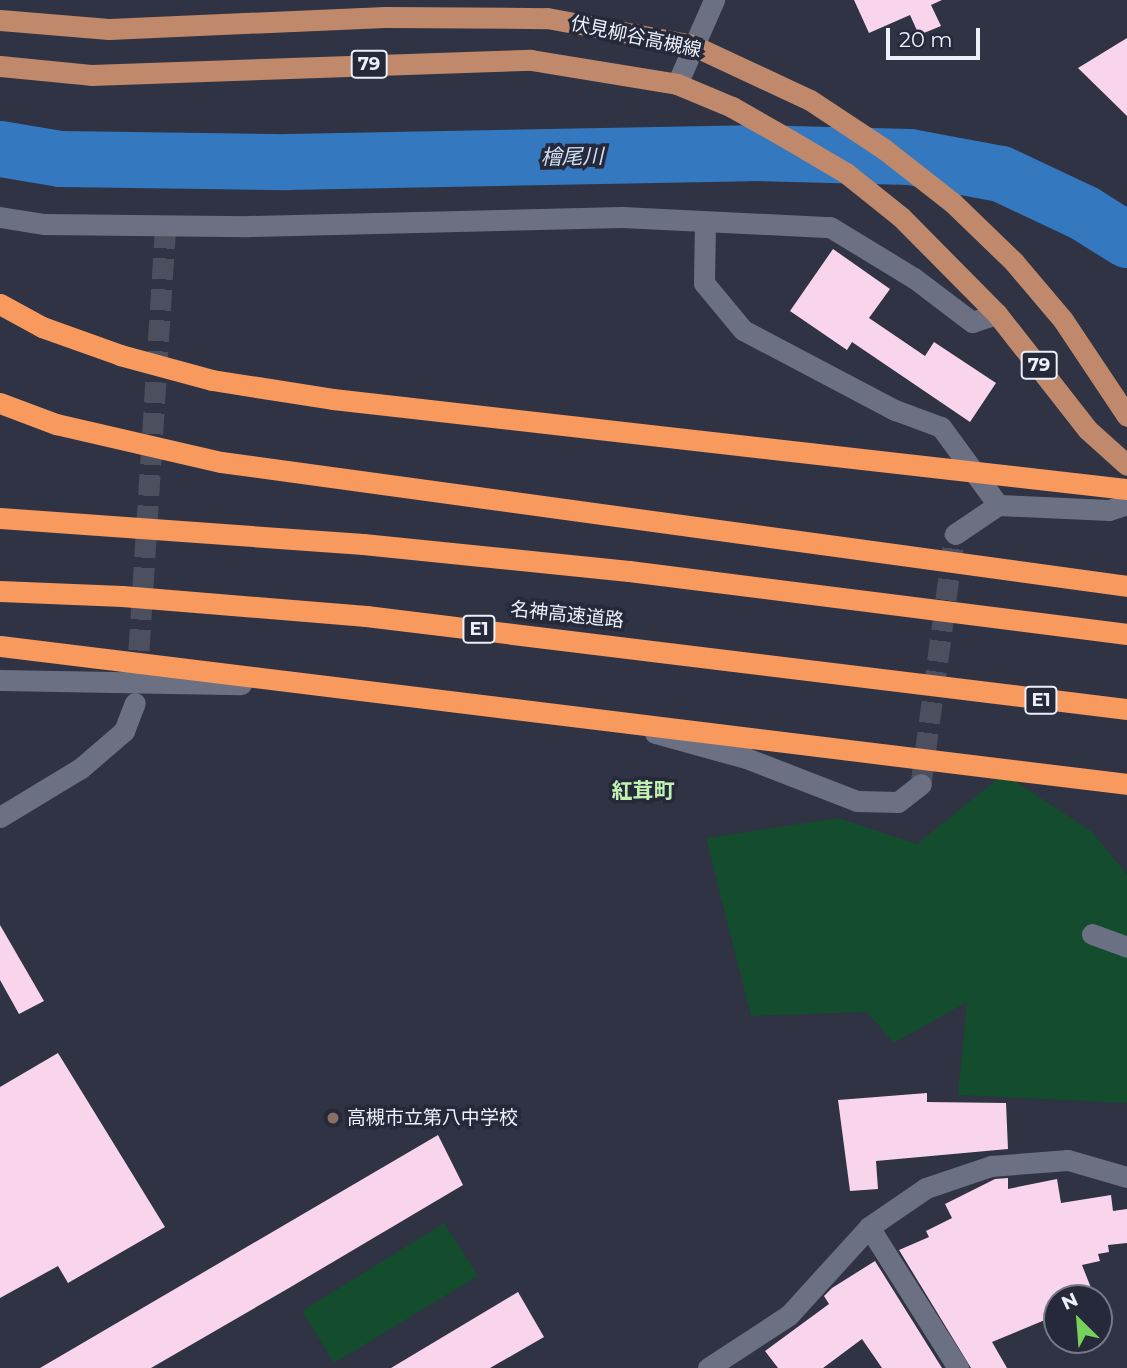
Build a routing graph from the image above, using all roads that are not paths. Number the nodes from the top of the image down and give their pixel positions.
1 (714, 0) edge
2 (0, 20) edge
3 (692, 45) junction
4 (0, 66) edge
5 (677, 84) junction
6 (0, 217) edge
7 (705, 224) junction
8 (0, 304) edge
9 (997, 314) junction
10 (0, 402) edge
11 (1127, 416) edge
12 (1127, 465) edge
13 (1127, 489) edge
14 (1127, 504) edge
15 (998, 505) junction
16 (0, 518) edge
17 (956, 534) dead end
18 (1127, 586) edge
19 (0, 591) edge
20 (1127, 634) edge
21 (0, 646) edge
22 (0, 680) edge
23 (135, 704) tunnel mouth
24 (1127, 709) edge
25 (921, 784) dead end
26 (1127, 784) edge
27 (0, 817) edge
28 (1092, 934) dead end
29 (1127, 947) edge
30 (1127, 1177) edge
31 (869, 1227) junction
32 (708, 1368) edge
33 (958, 1368) edge

1 - 3 street
2 - 3 main road, 伏見柳谷高槻線 / 79
3 - 5 street
3 - 11 main road, 伏見柳谷高槻線 / 79
4 - 5 main road, 伏見柳谷高槻線 / 79
5 - 9 main road, 伏見柳谷高槻線 / 79
6 - 7 street
7 - 9 street
7 - 15 street
8 - 13 highway
9 - 12 main road, 伏見柳谷高槻線 / 79
10 - 18 highway
14 - 15 street
15 - 17 street
16 - 20 highway
19 - 24 highway, 名神高速道路 / E1
21 - 26 highway
22 - 25 street
23 - 27 street
28 - 29 street
30 - 31 street
31 - 32 street
31 - 33 street

